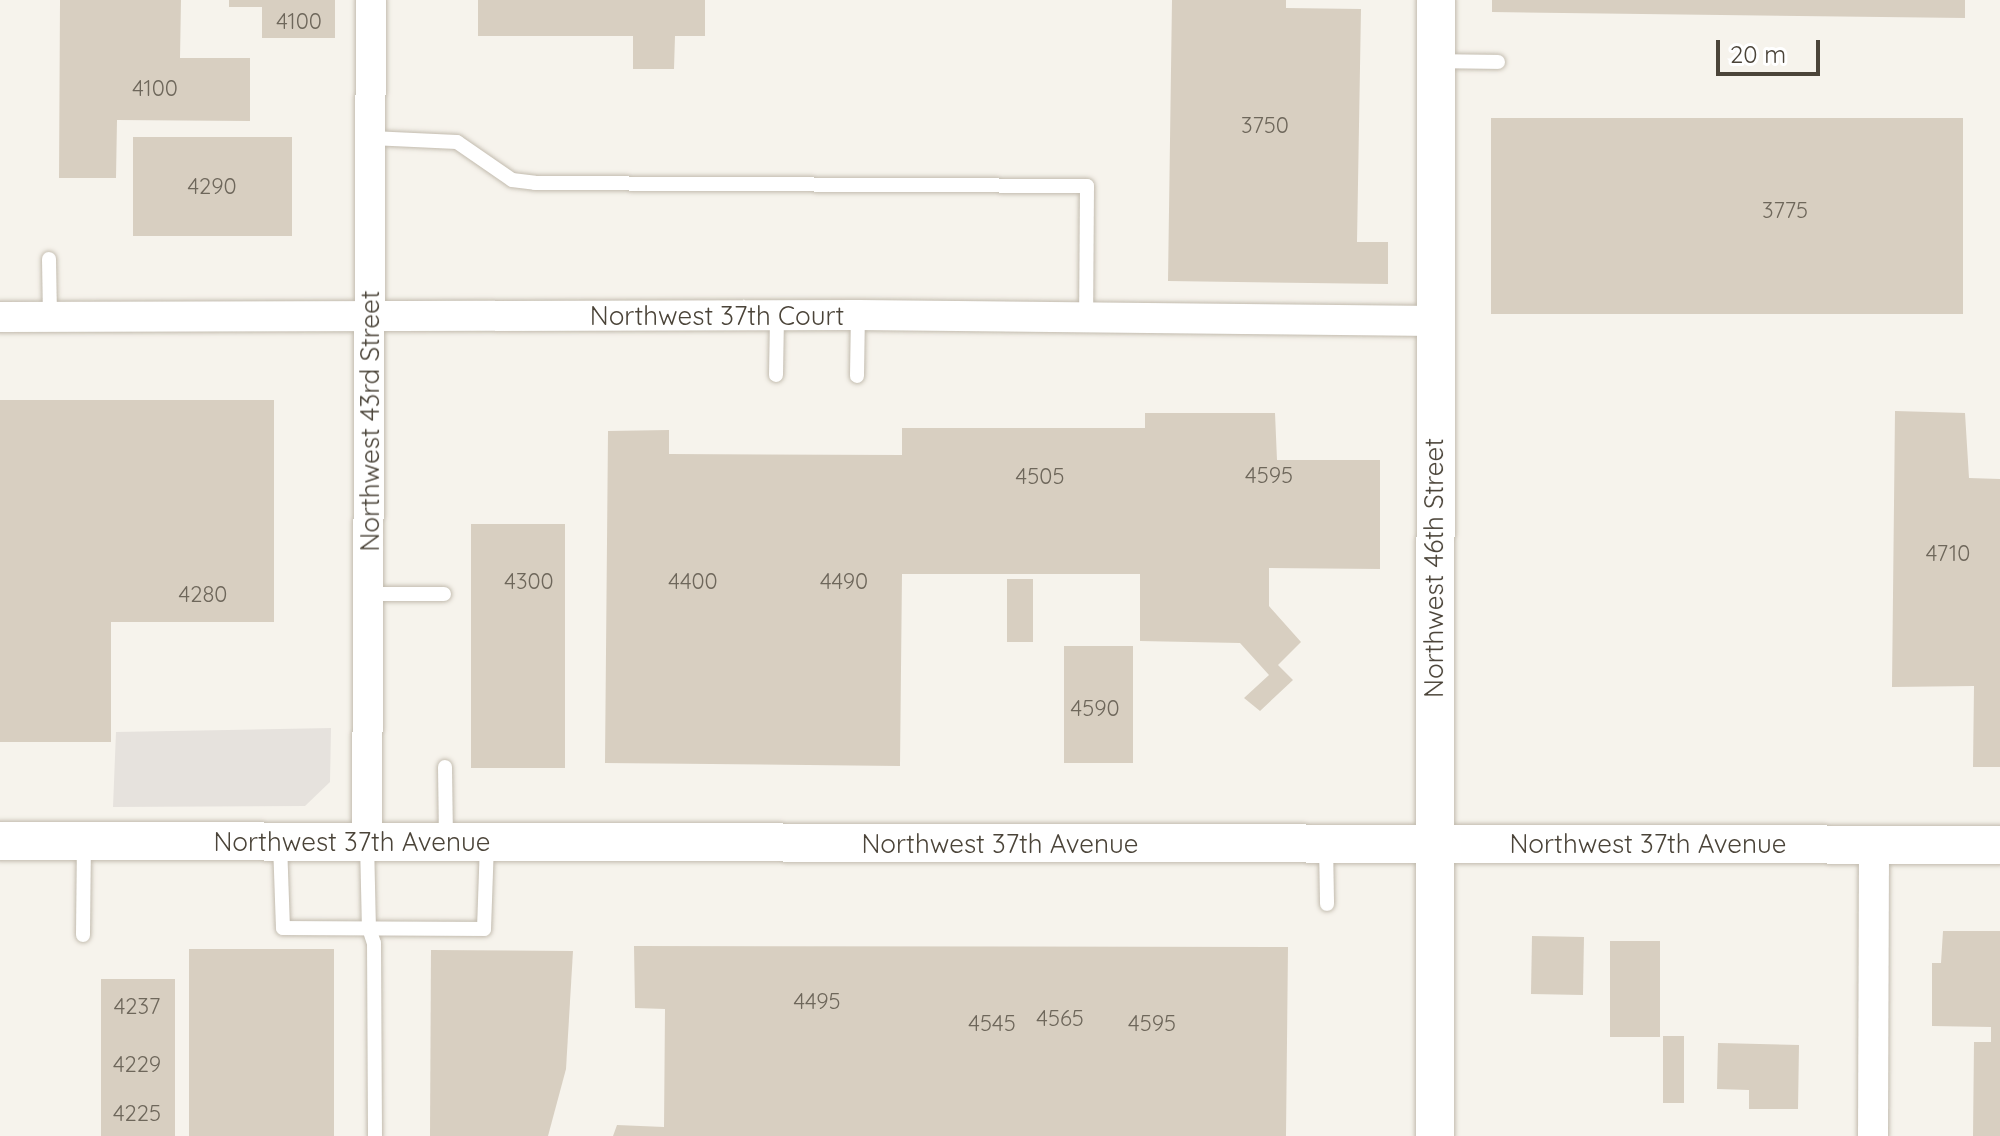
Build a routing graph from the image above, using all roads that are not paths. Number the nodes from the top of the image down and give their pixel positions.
1 (371, 0) edge
2 (1436, 0) edge
3 (1435, 61) junction
4 (1498, 62) dead end
5 (371, 138) junction
6 (49, 259) dead end
7 (777, 315) junction
8 (858, 315) junction
9 (0, 317) edge
10 (50, 317) junction
11 (1086, 317) junction
12 (371, 318) junction
13 (1435, 321) junction
14 (776, 375) dead end
15 (857, 376) dead end
16 (369, 594) junction
17 (444, 594) dead end
18 (445, 767) dead end
19 (0, 841) edge
20 (84, 842) junction
21 (280, 842) junction
22 (367, 842) junction
23 (446, 842) junction
24 (487, 843) junction
25 (1434, 843) junction
26 (1326, 844) junction
27 (1874, 845) junction
28 (2000, 845) edge
29 (1327, 904) dead end
30 (369, 928) junction
31 (83, 935) dead end
32 (375, 1136) edge
33 (1435, 1136) edge
34 (1873, 1136) edge

1 - 5 street, Northwest 43rd Street
2 - 3 street, Northwest 46th Street
3 - 4 lane
3 - 13 street, Northwest 46th Street
5 - 11 lane
5 - 12 street, Northwest 43rd Street
6 - 10 lane
7 - 8 street, Northwest 37th Court
7 - 12 street, Northwest 37th Court
7 - 14 lane
8 - 11 street, Northwest 37th Court
8 - 15 lane
9 - 10 street, Northwest 37th Court
10 - 12 street, Northwest 37th Court
11 - 13 street, Northwest 37th Court
12 - 16 street, Northwest 43rd Street
13 - 25 street, Northwest 46th Street
16 - 17 lane
16 - 22 street, Northwest 43rd Street
18 - 23 lane
19 - 20 street, Northwest 37th Avenue
20 - 21 street, Northwest 37th Avenue
20 - 31 lane
21 - 22 street, Northwest 37th Avenue
21 - 30 lane
22 - 23 street, Northwest 37th Avenue
22 - 30 lane
23 - 24 street, Northwest 37th Avenue
24 - 26 street, Northwest 37th Avenue
24 - 30 lane
25 - 26 street, Northwest 37th Avenue
25 - 27 street, Northwest 37th Avenue
25 - 33 street, Northwest 46th Street
26 - 29 lane
27 - 28 street, Northwest 37th Avenue
27 - 34 street
30 - 32 lane

